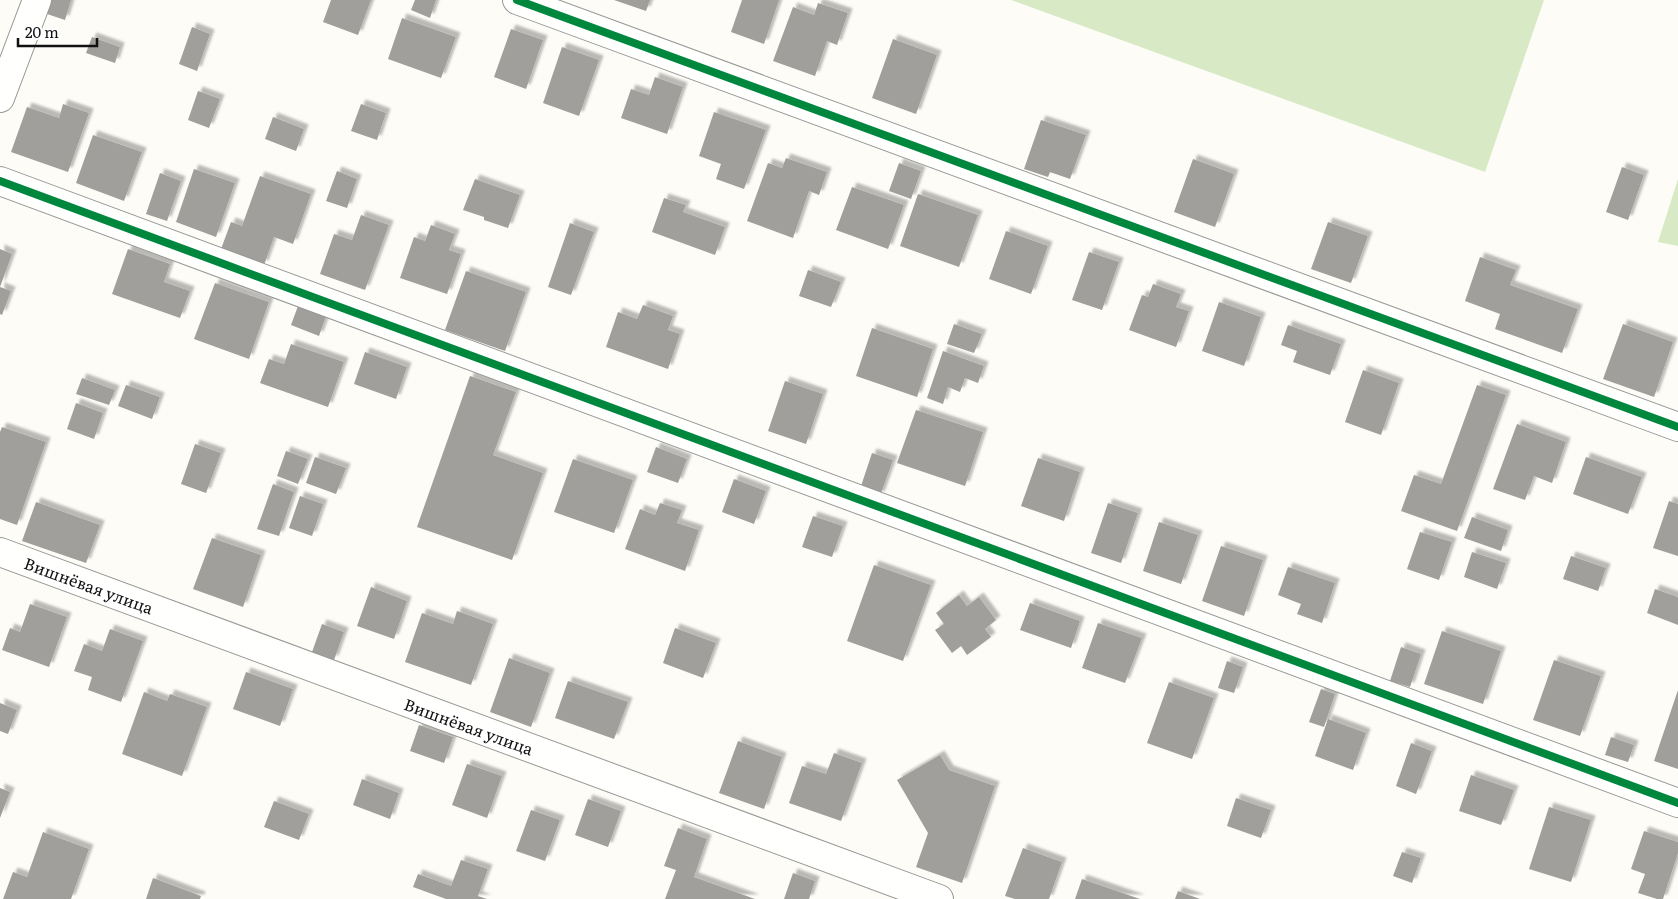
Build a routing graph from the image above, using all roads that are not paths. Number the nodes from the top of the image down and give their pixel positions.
1 (37, 0) edge
2 (517, 0) edge
3 (0, 98) edge
4 (0, 181) edge
5 (1678, 427) edge
6 (0, 552) edge
7 (1678, 803) edge
8 (939, 899) edge

1 - 3 street
2 - 5 street
4 - 7 street
6 - 8 street, Вишнёвая улица

